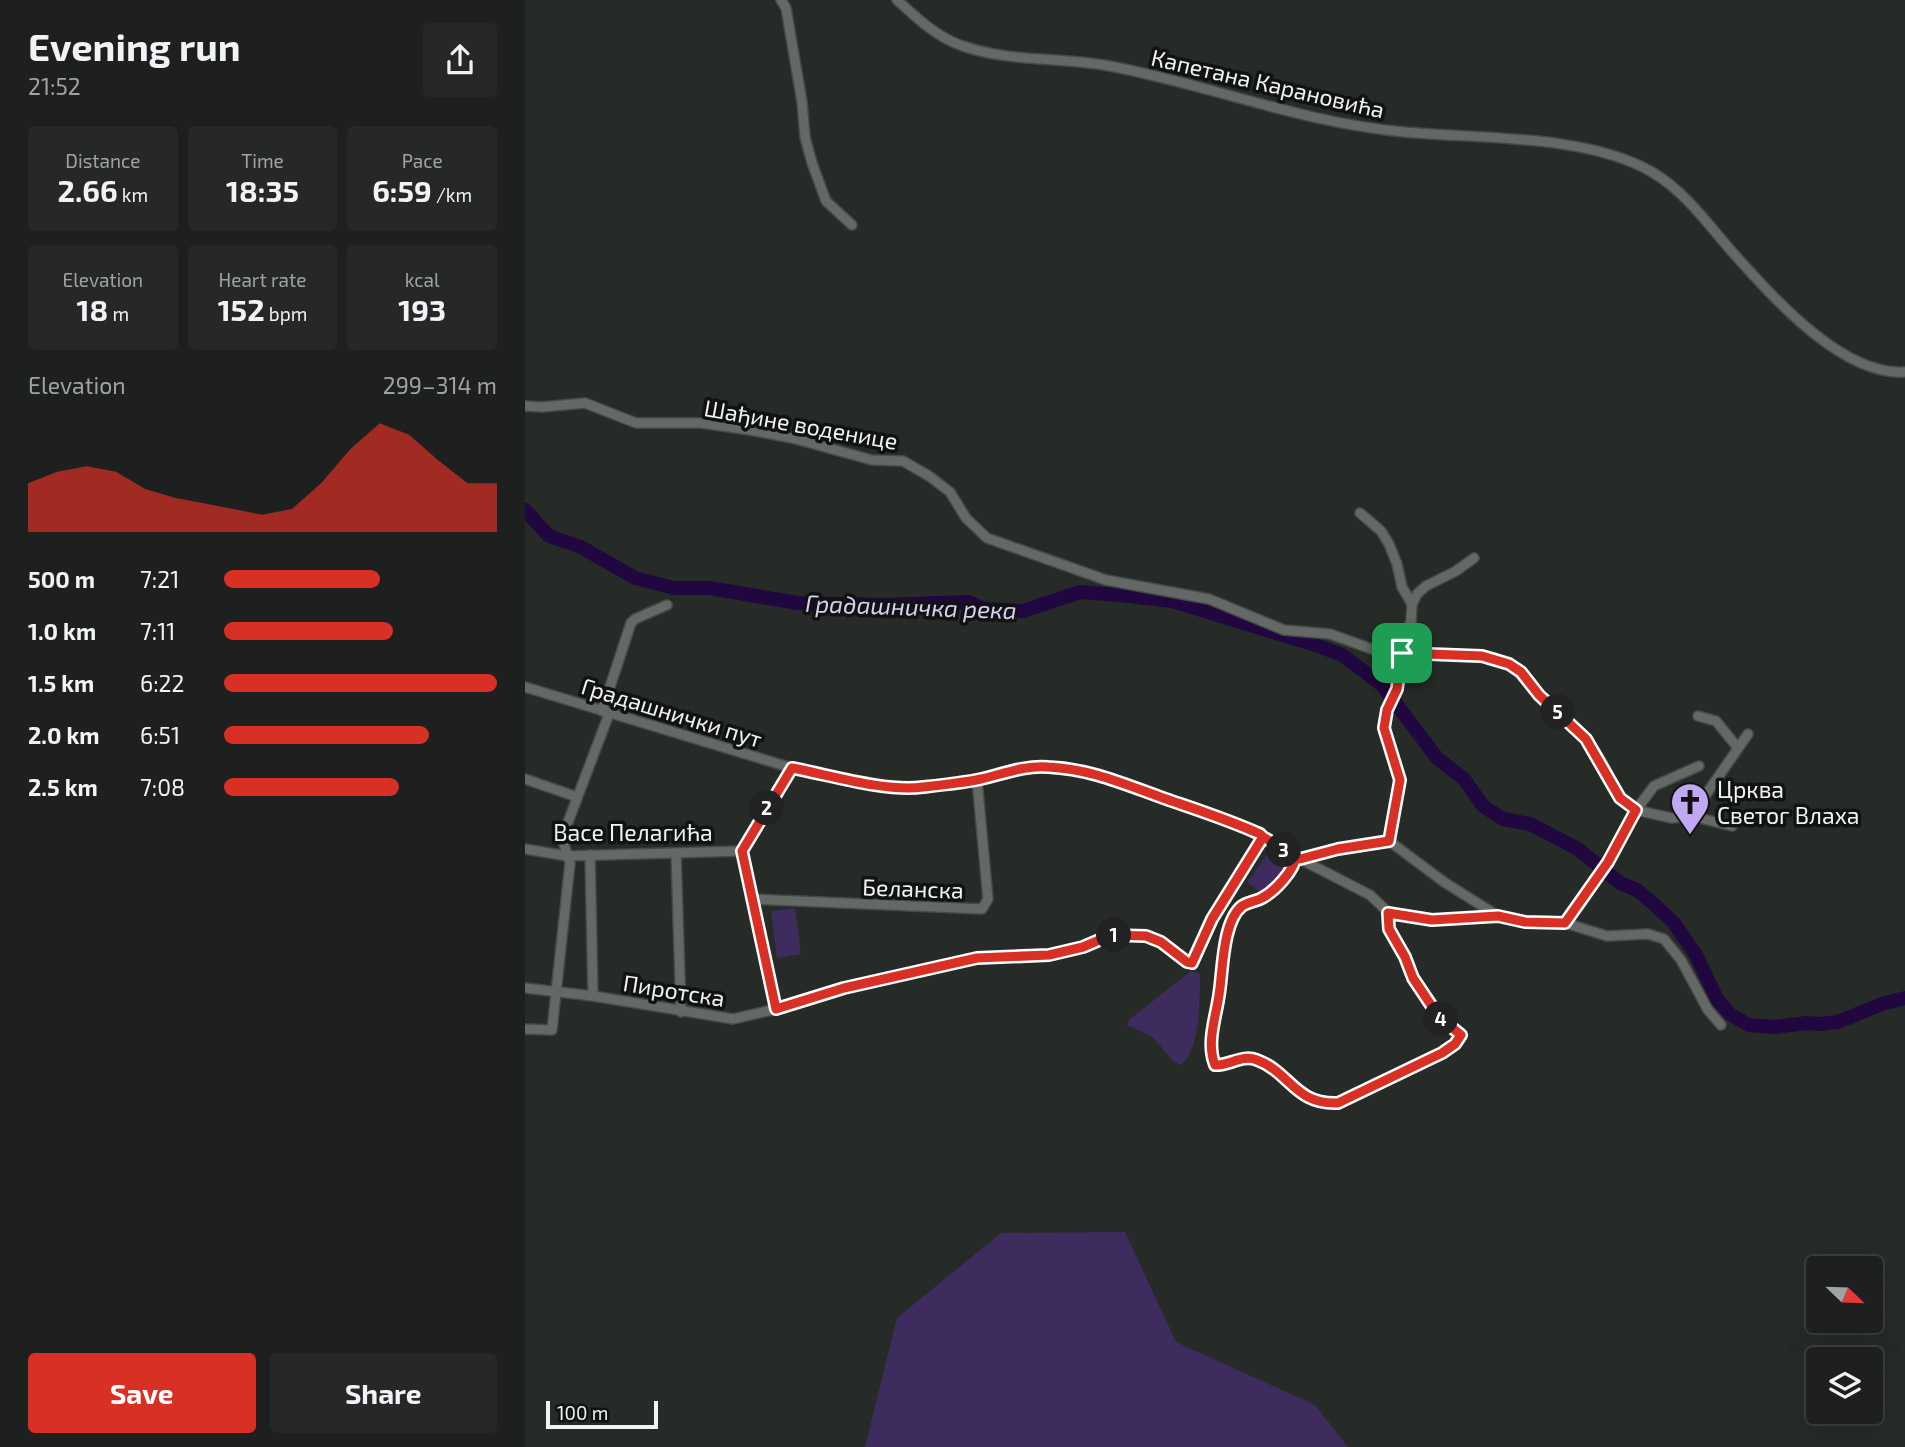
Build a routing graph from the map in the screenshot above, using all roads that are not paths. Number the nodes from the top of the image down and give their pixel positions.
1 (781, 0) edge
2 (897, 0) edge
3 (852, 225) dead end
4 (1905, 372) edge
5 (525, 406) edge
6 (1360, 513) dead end
7 (1474, 558) dead end
8 (1412, 604) junction
9 (667, 605) dead end
10 (1402, 653) junction
11 (525, 687) edge
12 (605, 713) junction
13 (1698, 716) dead end
14 (1748, 734) dead end
15 (1738, 748) junction
16 (1699, 766) dead end
17 (792, 768) junction
18 (525, 779) edge
19 (977, 780) junction
20 (577, 797) junction
21 (1636, 810) junction
22 (1692, 816) junction
23 (1733, 825) dead end
24 (1263, 837) junction
25 (1389, 841) junction
26 (525, 849) edge
27 (742, 851) junction
28 (675, 853) junction
29 (590, 855) junction
30 (568, 856) junction
31 (1298, 858) junction
32 (753, 899) junction
33 (1388, 913) junction
34 (1498, 916) junction
35 (1565, 923) junction
36 (525, 988) edge
37 (558, 993) junction
38 (593, 996) junction
39 (776, 1009) junction
40 (681, 1012) junction
41 (1721, 1025) dead end
42 (525, 1030) edge

1 - 3 street
2 - 4 street, Капетана Карановића
5 - 10 street, Шађине воденице
6 - 8 street
7 - 8 street
8 - 10 street
9 - 12 street
10 - 21 street, Шађине воденице
10 - 25 street
11 - 12 street, Градашнички пут
12 - 17 street, Градашнички пут
12 - 20 street
13 - 15 street
14 - 15 street
15 - 22 street
16 - 21 street
17 - 19 street, Градашнички пут
17 - 27 street
18 - 20 street
19 - 24 street, Градашнички пут
19 - 32 street, Беланска
20 - 30 street
21 - 22 street
21 - 35 street
22 - 23 street
24 - 31 street, Градашнички пут
24 - 39 street, Пиротска
25 - 31 street
25 - 34 street
26 - 30 street, Васе Пелагића
27 - 28 street, Васе Пелагића
27 - 32 street
28 - 29 street, Васе Пелагића
28 - 40 street
29 - 30 street, Васе Пелагића
29 - 38 street
30 - 37 street
31 - 33 street, Градашнички пут
31 - 33 street
32 - 39 street
33 - 34 street
34 - 35 street
35 - 41 street
36 - 37 street, Пиротска
37 - 38 street, Пиротска
37 - 42 street
38 - 40 street, Пиротска
39 - 40 street, Пиротска

